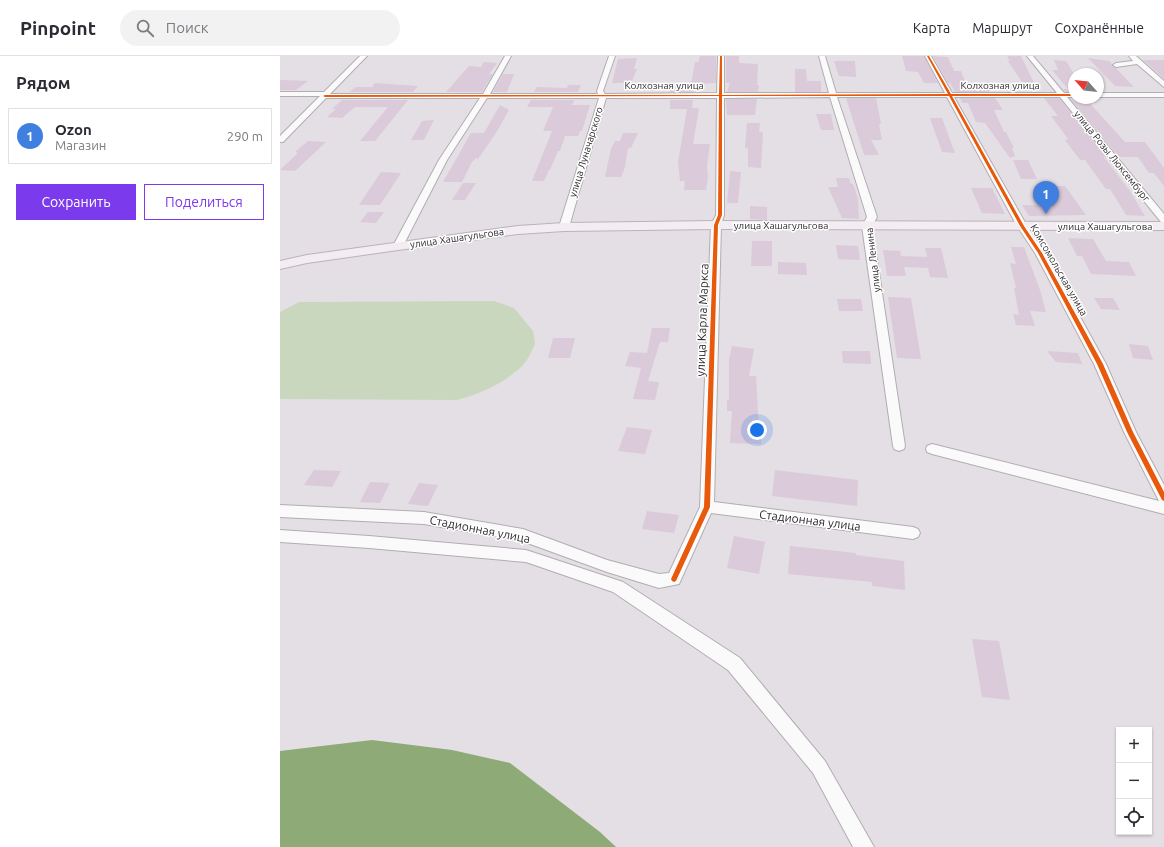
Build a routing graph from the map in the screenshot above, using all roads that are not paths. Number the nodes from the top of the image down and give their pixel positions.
1 (364, 56) edge
2 (508, 56) edge
3 (612, 56) edge
4 (721, 56) edge
5 (822, 56) edge
6 (928, 56) edge
7 (1030, 56) edge
8 (1132, 56) edge
9 (1138, 62) junction
10 (1116, 64) dead end
11 (1164, 85) edge
12 (280, 94) edge
13 (950, 94) junction
14 (326, 95) junction
15 (603, 95) junction
16 (720, 95) junction
17 (1062, 95) junction
18 (1068, 95) edge
19 (1104, 95) edge
20 (1164, 95) edge
21 (485, 96) junction
22 (833, 96) junction
23 (280, 140) edge
24 (1164, 220) edge
25 (716, 225) junction
26 (564, 226) junction
27 (867, 226) junction
28 (1022, 226) junction
29 (1164, 226) edge
30 (398, 246) junction
31 (280, 265) edge
32 (899, 446) dead end
33 (932, 449) dead end
34 (1164, 498) edge
35 (707, 507) junction
36 (1164, 508) edge
37 (280, 511) edge
38 (913, 533) dead end
39 (280, 536) edge
40 (674, 579) joint
41 (864, 847) edge

1 - 14 street
2 - 21 street
3 - 15 street, улица Луначарского
4 - 16 street, улица Карла Маркса
5 - 22 street, улица Ленина
6 - 13 street, Комсомольская улица
7 - 17 street, улица Розы Люксембург
8 - 9 street
9 - 10 street
9 - 11 street
12 - 14 street, Колхозная улица
13 - 17 street, Колхозная улица
13 - 22 street, Колхозная улица
13 - 28 street, Комсомольская улица
14 - 21 street, Колхозная улица
14 - 23 street
15 - 16 street, Колхозная улица
15 - 21 street, Колхозная улица
15 - 26 street, улица Луначарского
16 - 22 street, Колхозная улица
16 - 25 street, улица Карла Маркса
17 - 18 street, Колхозная улица
17 - 24 street, улица Розы Люксембург
19 - 20 street
21 - 30 street
22 - 27 street, улица Ленина
25 - 26 main road, улица Хашагульгова
25 - 27 main road, улица Хашагульгова
25 - 35 street, улица Карла Маркса
26 - 30 main road, улица Хашагульгова
27 - 28 main road, улица Хашагульгова
27 - 32 street, улица Ленина
28 - 29 main road, улица Хашагульгова
28 - 34 street, Комсомольская улица
30 - 31 main road, улица Хашагульгова
33 - 36 street
35 - 38 street, Стадионная улица
35 - 40 street, улица Карла Маркса
37 - 40 street, Стадионная улица
39 - 41 street

